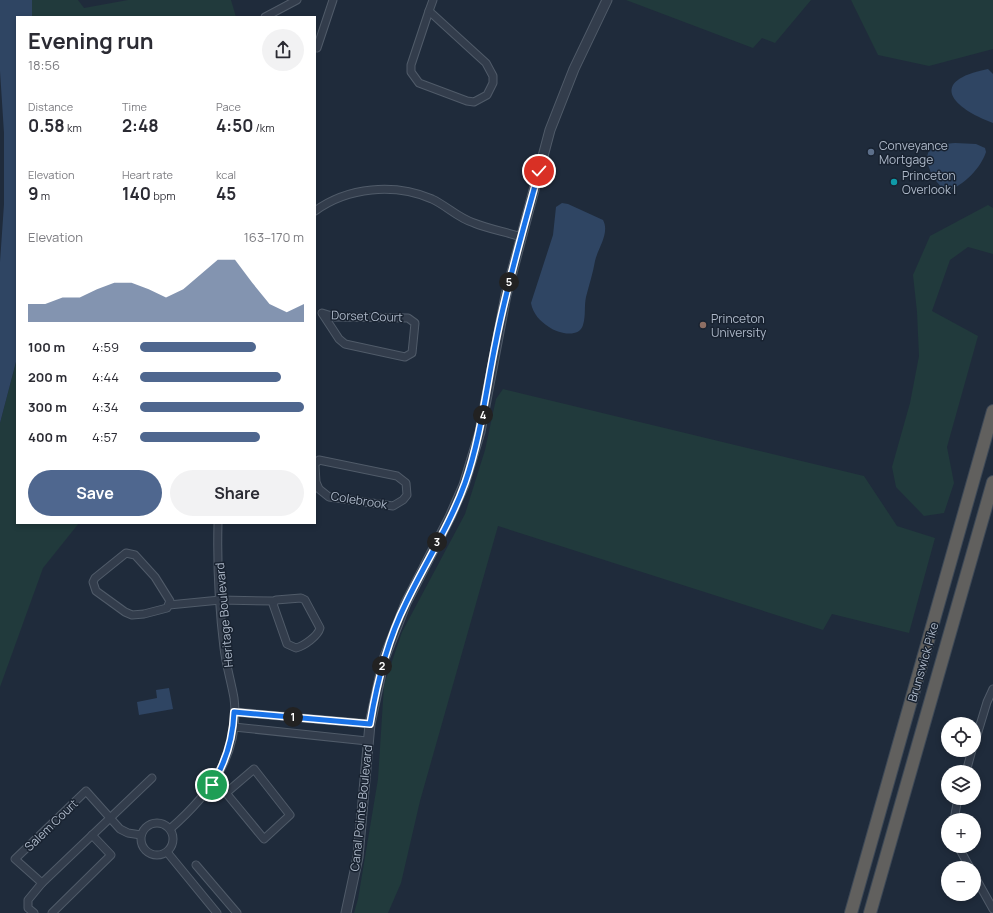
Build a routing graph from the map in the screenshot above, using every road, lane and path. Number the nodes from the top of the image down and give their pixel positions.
1 (297, 0) edge
2 (332, 0) edge
3 (433, 0) edge
4 (607, 0) edge
5 (429, 12) junction
6 (266, 16) edge
7 (316, 48) edge
8 (316, 209) edge
9 (521, 237) junction
10 (316, 309) edge
11 (322, 313) junction
12 (993, 411) edge
13 (316, 462) edge
14 (316, 482) edge
15 (993, 482) edge
16 (218, 524) edge
17 (220, 600) junction
18 (274, 601) junction
19 (169, 605) junction
20 (993, 689) edge
21 (234, 712) junction
22 (981, 721) edge
23 (370, 724) junction
24 (234, 727) junction
25 (368, 741) junction
26 (152, 778) dead end
27 (212, 785) junction
28 (226, 793) junction
29 (110, 817) junction
30 (170, 829) junction
31 (92, 834) junction
32 (141, 834) junction
33 (167, 852) junction
34 (196, 865) dead end
35 (42, 883) junction
36 (981, 888) edge
37 (993, 909) edge
38 (34, 913) edge
39 (52, 913) edge
40 (217, 913) edge
41 (237, 913) edge
42 (346, 913) edge
43 (851, 913) edge
44 (870, 913) edge

1 - 6 street
2 - 7 street
3 - 5 street
4 - 9 street, Canal Pointe Boulevard
5 - 5 street
8 - 9 street
9 - 23 street, Canal Pointe Boulevard
10 - 11 street, Dorset Court
11 - 11 street, Dorset Court
12 - 43 highway, Brunswick Pike
13 - 14 street, Colebrook
15 - 44 highway, Brunswick Pike
16 - 17 street, Heritage Boulevard
17 - 18 street
17 - 19 street
17 - 21 street, Heritage Boulevard
18 - 18 street
19 - 19 street
20 - 22 street
21 - 23 street
21 - 24 street, Heritage Boulevard
23 - 25 street, Canal Pointe Boulevard
24 - 25 street
24 - 27 street, Heritage Boulevard
25 - 42 street, Canal Pointe Boulevard
26 - 29 street
27 - 28 street
27 - 30 street, Heritage Boulevard
28 - 28 street
29 - 31 street
29 - 32 street, Salem Court
29 - 35 street, Salem Court
30 - 32 street
30 - 33 street
31 - 35 street
31 - 39 street
32 - 33 street
33 - 40 street
34 - 41 street
35 - 38 street
36 - 37 street

